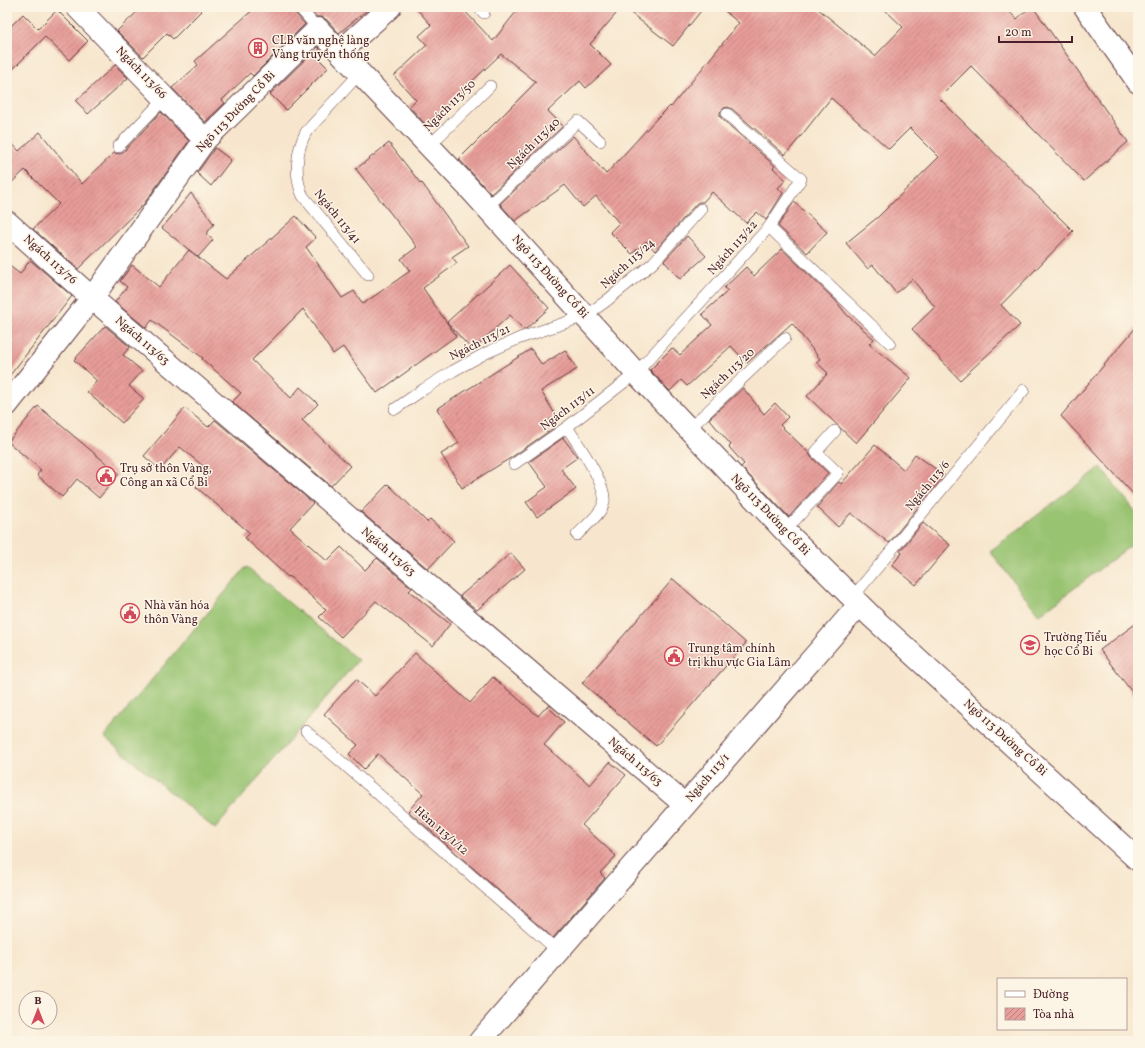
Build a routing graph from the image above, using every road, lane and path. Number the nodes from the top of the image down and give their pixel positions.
1 (77, 7) edge
2 (299, 7) edge
3 (390, 7) edge
4 (1085, 7) edge
5 (318, 29) junction
6 (340, 52) junction
7 (360, 73) junction
8 (1138, 82) edge
9 (490, 86) dead end
10 (165, 98) junction
11 (728, 114) dead end
12 (205, 140) junction
13 (600, 141) dead end
14 (429, 146) junction
15 (118, 147) dead end
16 (487, 207) junction
17 (701, 209) dead end
18 (7, 222) edge
19 (769, 227) junction
20 (368, 275) dead end
21 (92, 298) junction
22 (585, 316) junction
23 (785, 338) dead end
24 (890, 343) dead end
25 (636, 373) junction
26 (1024, 390) dead end
27 (7, 405) edge
28 (395, 409) dead end
29 (567, 427) junction
30 (689, 429) junction
31 (835, 431) dead end
32 (514, 464) dead end
33 (785, 531) junction
34 (577, 535) dead end
35 (855, 601) junction
36 (306, 731) dead end
37 (685, 805) junction
38 (1138, 860) edge
39 (558, 951) junction
40 (480, 1041) edge

1 - 10 street, Ngách 113/66
2 - 5 lane
3 - 6 street
4 - 8 street
5 - 6 street, Ngõ 113 Đường Cổ Bi
5 - 12 street, Ngõ 113 Đường Cổ Bi
6 - 7 street, Ngõ 113 Đường Cổ Bi
7 - 14 street, Ngõ 113 Đường Cổ Bi
7 - 20 lane, Ngách 113/41
9 - 14 lane, Ngách 113/50
10 - 12 street, Ngách 113/66
10 - 15 lane
11 - 19 lane
12 - 21 street, Ngõ 113 Đường Cổ Bi
13 - 16 lane, Ngách 113/40
14 - 16 street, Ngõ 113 Đường Cổ Bi
16 - 22 street, Ngõ 113 Đường Cổ Bi
17 - 22 lane, Ngách 113/24
18 - 21 street, Ngách 113/76
19 - 24 lane, Ngách 113/22
19 - 25 lane, Ngách 113/22
21 - 27 street, Ngõ 113 Đường Cổ Bi
21 - 37 street, Ngách 113/63
22 - 25 street, Ngõ 113 Đường Cổ Bi
22 - 28 lane, Ngách 113/21
23 - 30 lane, Ngách 113/20
25 - 29 lane, Ngách 113/11
25 - 30 street, Ngõ 113 Đường Cổ Bi
26 - 35 lane, Ngách 113/6
29 - 32 lane, Ngách 113/11
29 - 34 lane
30 - 33 street, Ngõ 113 Đường Cổ Bi
31 - 33 lane
33 - 35 street, Ngõ 113 Đường Cổ Bi
35 - 37 street, Ngách 113/1
35 - 38 street, Ngõ 113 Đường Cổ Bi
36 - 39 lane, Hẻm 113/1/12
37 - 39 street, Ngách 113/1
39 - 40 street, Ngách 113/1

